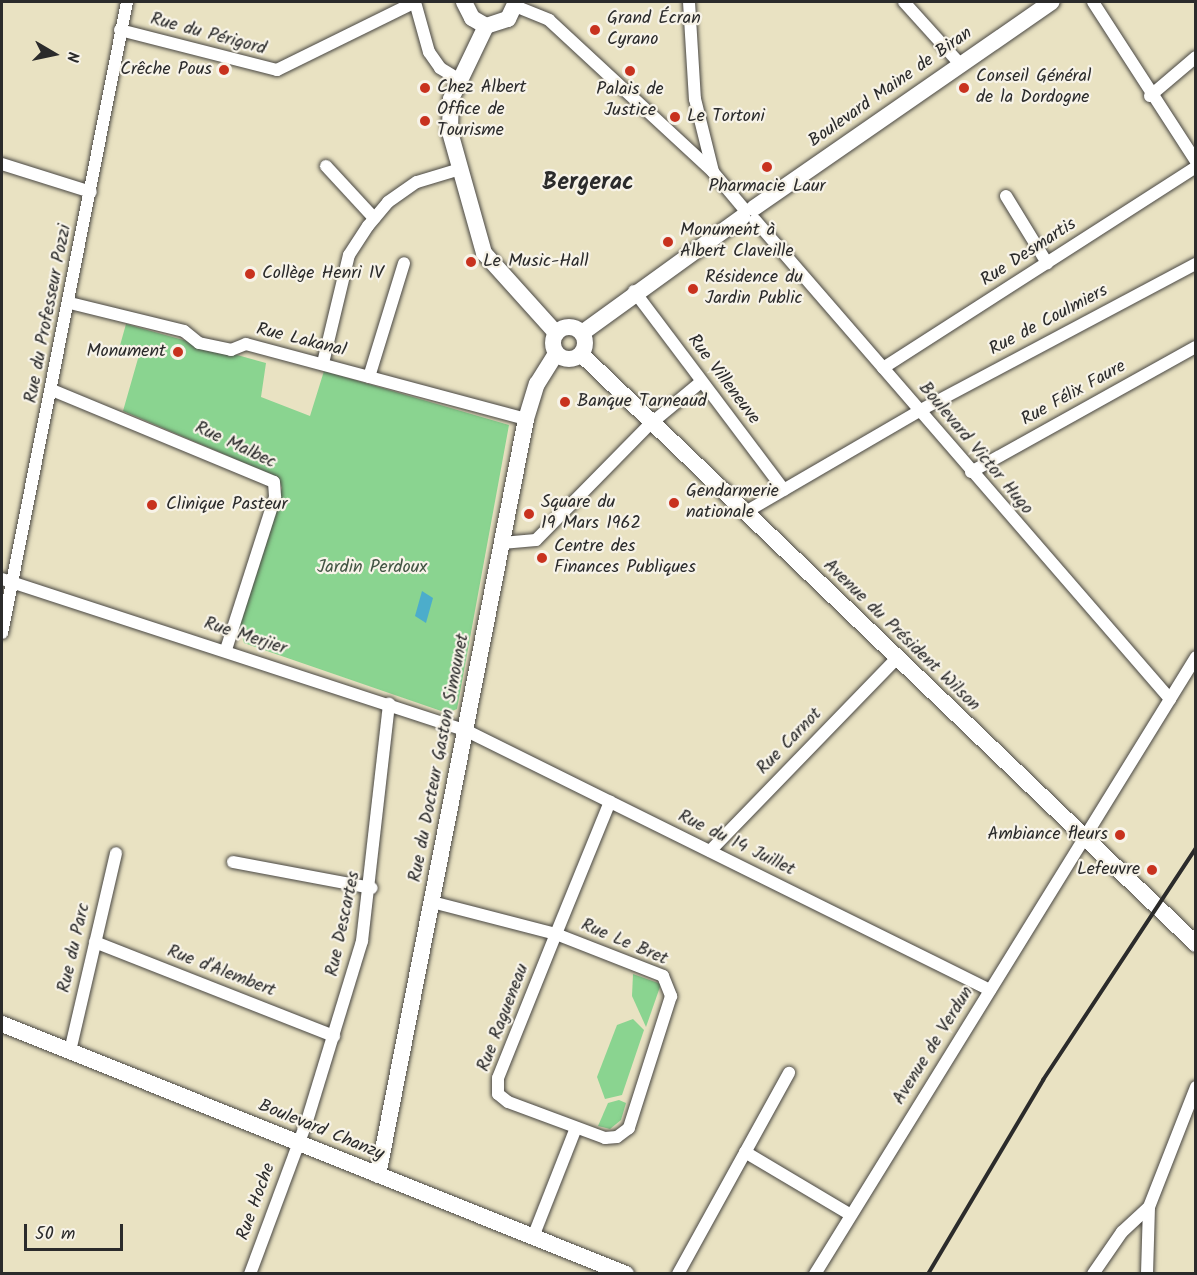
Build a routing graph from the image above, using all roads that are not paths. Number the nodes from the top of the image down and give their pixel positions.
1 (127, 2) edge
2 (415, 2) edge
3 (464, 2) edge
4 (689, 2) edge
5 (904, 2) edge
6 (1052, 2) edge
7 (1093, 2) edge
8 (516, 4) edge
9 (479, 22) junction
10 (120, 30) junction
11 (1196, 57) edge
12 (960, 64) junction
13 (458, 79) junction
14 (1150, 96) junction
15 (1196, 161) edge
16 (2, 164) edge
17 (326, 165) dead end
18 (1196, 167) edge
19 (460, 169) junction
20 (713, 172) junction
21 (92, 192) junction
22 (1006, 196) dead end
23 (749, 213) junction
24 (375, 218) junction
25 (1047, 262) junction
26 (404, 263) dead end
27 (1196, 264) edge
28 (634, 291) junction
29 (70, 303) junction
30 (556, 333) junction
31 (582, 333) junction
32 (1196, 347) edge
33 (556, 353) junction
34 (581, 354) junction
35 (323, 363) junction
36 (883, 368) junction
37 (369, 377) junction
38 (701, 382) junction
39 (52, 390) junction
40 (919, 411) junction
41 (526, 419) junction
42 (649, 425) junction
43 (971, 472) junction
44 (784, 489) junction
45 (744, 513) junction
46 (502, 543) junction
47 (7, 580) edge
48 (2, 633) edge
49 (226, 650) junction
50 (1196, 657) edge
51 (896, 659) junction
52 (1170, 699) junction
53 (389, 704) junction
54 (465, 730) junction
55 (610, 802) junction
56 (1084, 837) junction
57 (710, 851) junction
58 (116, 853) dead end
59 (232, 862) dead end
60 (372, 888) junction
61 (432, 902) junction
62 (556, 934) junction
63 (95, 942) junction
64 (1196, 944) edge
65 (990, 990) junction
66 (2, 1024) edge
67 (334, 1036) junction
68 (70, 1051) junction
69 (789, 1072) dead end
70 (1196, 1087) edge
71 (576, 1128) junction
72 (298, 1143) junction
73 (745, 1152) junction
74 (378, 1176) junction
75 (1149, 1207) junction
76 (851, 1215) junction
77 (533, 1237) junction
78 (250, 1274) edge
79 (626, 1274) edge
80 (678, 1274) edge
81 (815, 1274) edge
82 (1093, 1274) edge
83 (1147, 1274) edge

1 - 10 street, Rue du Professeur Pozzi
2 - 10 street, Rue du Périgord
2 - 13 street
3 - 9 main road
4 - 20 street
5 - 12 street
6 - 12 main road, Boulevard Maine de Biran
7 - 14 street
8 - 9 main road
8 - 20 street, Boulevard Victor Hugo
9 - 13 main road
10 - 21 street, Rue du Professeur Pozzi
11 - 14 street
12 - 23 main road, Boulevard Maine de Biran
13 - 19 main road
14 - 15 street
16 - 21 street
17 - 24 street
18 - 25 street, Rue Desmartis
19 - 24 street
19 - 30 main road
20 - 23 street, Boulevard Victor Hugo
21 - 29 street, Rue du Professeur Pozzi
22 - 25 street
23 - 28 main road, Boulevard Maine de Biran
23 - 36 street, Boulevard Victor Hugo
24 - 35 street
25 - 36 street, Rue Desmartis
26 - 37 street
27 - 40 street, Rue de Coulmiers
28 - 31 main road, Boulevard Maine de Biran
28 - 38 street, Rue Villeneuve
29 - 35 street, Rue Lakanal
29 - 39 street, Rue du Professeur Pozzi
30 - 31 main road
30 - 33 main road
31 - 34 main road
32 - 43 street, Rue Félix Faure
33 - 34 main road
33 - 41 main road, Rue du Docteur Gaston Simounet
34 - 42 main road, Avenue du Président Wilson
35 - 37 street, Rue Lakanal
36 - 40 street, Boulevard Victor Hugo
37 - 41 street, Rue Lakanal
38 - 42 street
38 - 44 street, Rue Villeneuve
39 - 47 street, Rue du Professeur Pozzi
39 - 49 street, Rue Malbec
40 - 43 street, Boulevard Victor Hugo
40 - 44 street, Rue de Coulmiers
41 - 46 main road, Rue du Docteur Gaston Simounet
42 - 45 main road, Avenue du Président Wilson
42 - 46 street
43 - 52 street, Boulevard Victor Hugo
44 - 45 street, Rue de Coulmiers
45 - 51 main road, Avenue du Président Wilson
46 - 54 main road, Rue du Docteur Gaston Simounet
47 - 48 street, Rue du Professeur Pozzi
47 - 49 street, Rue Merjier
49 - 53 street, Rue Merjier
50 - 52 street, Avenue de Verdun
51 - 56 main road, Avenue du Président Wilson
51 - 57 street, Rue Carnot
52 - 56 street, Avenue de Verdun
53 - 54 street, Rue Merjier
53 - 60 street, Rue Descartes
54 - 55 street, Rue du 14 Juillet
54 - 61 main road, Rue du Docteur Gaston Simounet
55 - 57 street, Rue du 14 Juillet
55 - 62 street, Rue Ragueneau
56 - 64 main road, Avenue du Président Wilson
56 - 65 street, Avenue de Verdun
57 - 65 street, Rue du 14 Juillet
58 - 63 street, Rue du Parc
59 - 60 street
60 - 67 street, Rue Descartes
61 - 62 street, Rue Le Bret
61 - 74 main road, Rue du Docteur Gaston Simounet
62 - 71 street, Rue Ragueneau
62 - 71 street, Rue Le Bret
63 - 67 street, Rue d'Alembert
63 - 68 street, Rue du Parc
65 - 76 street, Avenue de Verdun
66 - 68 main road, Boulevard Chanzy
67 - 72 street, Rue Descartes
68 - 72 main road, Boulevard Chanzy
69 - 73 street
70 - 75 street
71 - 77 street
72 - 74 main road, Boulevard Chanzy
72 - 78 street, Rue Hoche
73 - 76 street
73 - 80 street
74 - 77 main road, Boulevard Chanzy
75 - 82 street
75 - 83 street
76 - 81 street, Avenue de Verdun
77 - 79 main road, Boulevard Chanzy

